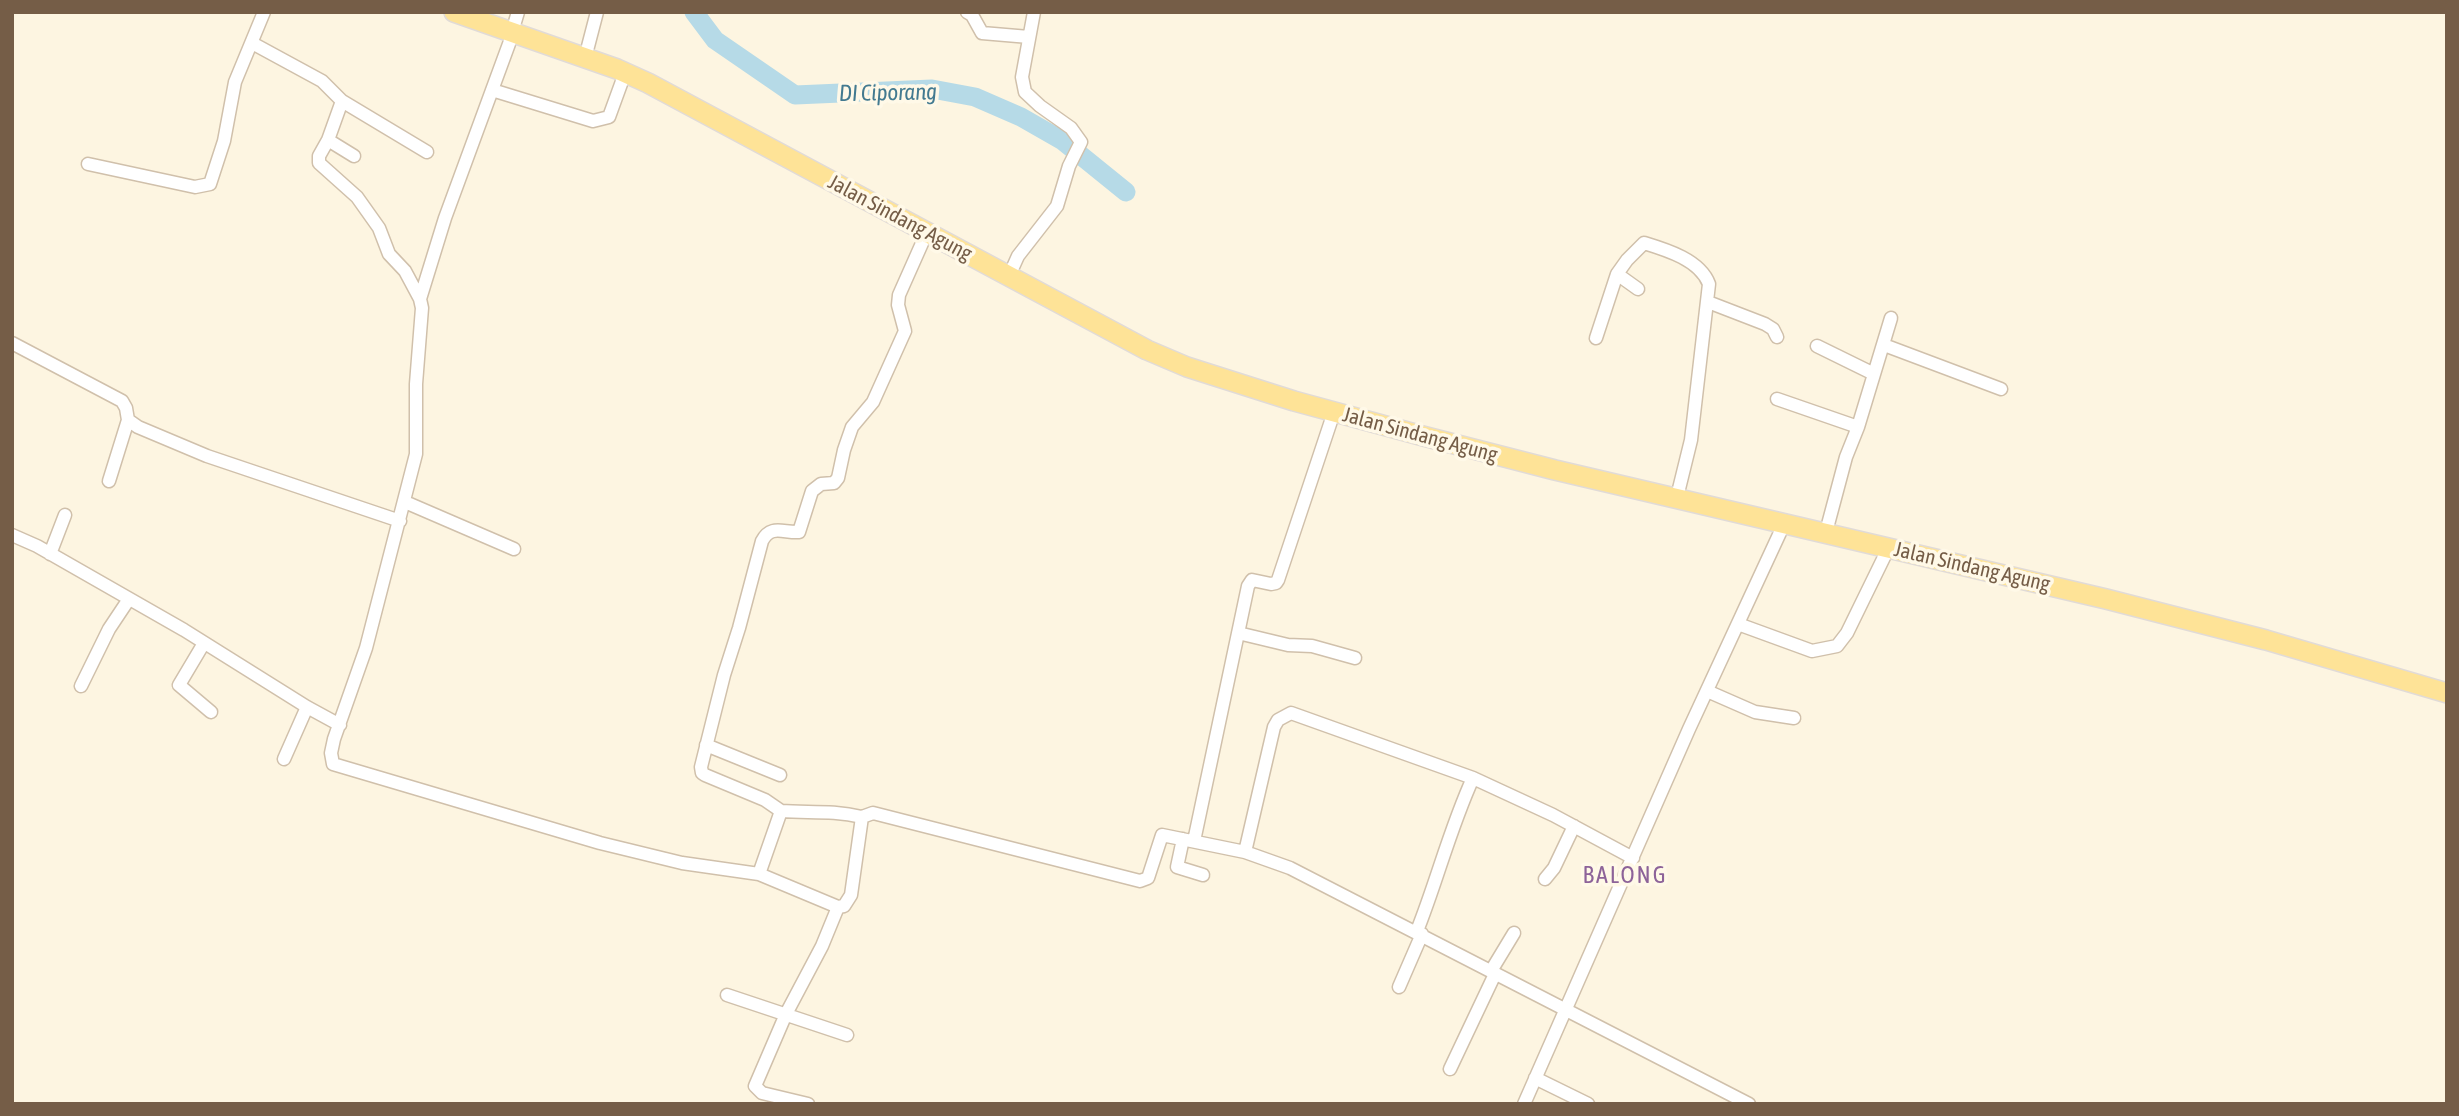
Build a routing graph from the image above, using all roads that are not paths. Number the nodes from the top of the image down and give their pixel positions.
1 (264, 12) edge
2 (454, 12) edge
3 (518, 12) edge
4 (597, 12) edge
5 (967, 12) edge
6 (1034, 12) edge
7 (512, 32) junction
8 (1029, 37) junction
9 (252, 43) junction
10 (585, 58) junction
11 (625, 73) junction
12 (492, 90) junction
13 (342, 101) junction
14 (328, 140) junction
15 (427, 152) dead end
16 (354, 156) dead end
17 (88, 164) dead end
18 (927, 232) junction
19 (1617, 274) junction
20 (1009, 276) junction
21 (1638, 289) dead end
22 (420, 299) junction
23 (1708, 302) junction
24 (1891, 318) dead end
25 (1777, 337) dead end
26 (1596, 338) dead end
27 (12, 343) edge
28 (1884, 345) junction
29 (1817, 346) dead end
30 (1874, 374) junction
31 (2001, 389) dead end
32 (1777, 399) dead end
33 (1334, 412) junction
34 (128, 421) junction
35 (1858, 427) junction
36 (108, 481) dead end
37 (1677, 497) junction
38 (405, 502) junction
39 (65, 514) dead end
40 (400, 521) junction
41 (1784, 524) junction
42 (1826, 532) junction
43 (12, 535) edge
44 (1889, 547) junction
45 (514, 550) dead end
46 (50, 554) junction
47 (129, 599) junction
48 (1738, 624) junction
49 (1238, 633) junction
50 (204, 643) junction
51 (1355, 658) dead end
52 (81, 686) dead end
53 (1707, 691) junction
54 (2447, 693) edge
55 (307, 707) junction
56 (211, 712) dead end
57 (1794, 718) dead end
58 (340, 725) junction
59 (706, 745) junction
60 (284, 759) dead end
61 (780, 775) dead end
62 (1473, 778) junction
63 (780, 811) junction
64 (862, 817) junction
65 (1574, 826) junction
66 (1189, 840) junction
67 (1245, 852) junction
68 (1633, 858) junction
69 (759, 874) junction
70 (1203, 876) dead end
71 (1545, 879) dead end
72 (838, 907) junction
73 (1420, 933) junction
74 (1514, 933) dead end
75 (1493, 972) junction
76 (1399, 987) dead end
77 (727, 995) dead end
78 (1565, 1011) junction
79 (786, 1014) junction
80 (847, 1035) dead end
81 (1450, 1069) dead end
82 (1535, 1078) junction
83 (1748, 1103) edge
84 (808, 1104) edge
85 (1524, 1104) edge
86 (1588, 1104) edge

1 - 9 street
2 - 7 main road, Jalan Sindang Agung
3 - 7 street
4 - 10 street
5 - 8 street
6 - 8 street
7 - 10 main road, Jalan Sindang Agung
7 - 12 street
8 - 20 street
9 - 13 street
9 - 17 street
10 - 11 main road, Jalan Sindang Agung
11 - 12 street
11 - 18 main road, Jalan Sindang Agung
12 - 22 street
13 - 14 street
13 - 15 street
14 - 16 street
14 - 22 street
18 - 20 main road, Jalan Sindang Agung
18 - 59 street
19 - 21 street
19 - 23 street
19 - 26 street
20 - 33 main road, Jalan Sindang Agung
22 - 38 street
23 - 25 street
23 - 37 street
24 - 28 street
27 - 34 street
28 - 30 street
28 - 31 street
29 - 30 street
30 - 35 street
32 - 35 street
33 - 37 main road, Jalan Sindang Agung
33 - 49 street
34 - 36 street
34 - 40 street
35 - 42 street
37 - 41 main road, Jalan Sindang Agung
38 - 40 street
38 - 45 street
39 - 46 street
40 - 58 street
41 - 42 main road, Jalan Sindang Agung
41 - 48 street
42 - 44 main road, Jalan Sindang Agung
43 - 46 street
44 - 48 street
44 - 54 main road, Jalan Sindang Agung
46 - 47 street
47 - 50 street
47 - 52 street
48 - 53 street
49 - 51 street
49 - 66 street
50 - 55 street
50 - 56 street
53 - 57 street
53 - 68 street
55 - 58 street
55 - 60 street
58 - 69 street
59 - 61 street
59 - 63 street
62 - 65 street
62 - 67 street
62 - 73 street
63 - 64 street
63 - 69 street
64 - 66 street
64 - 72 street
65 - 68 street
65 - 71 street
66 - 67 street
66 - 70 street
67 - 73 street
68 - 78 street
69 - 72 street
72 - 79 street
73 - 75 street
73 - 76 street
74 - 75 street
75 - 78 street
75 - 81 street
77 - 79 street
78 - 82 street
78 - 83 street
79 - 80 street
79 - 84 street
82 - 85 street
82 - 86 street

